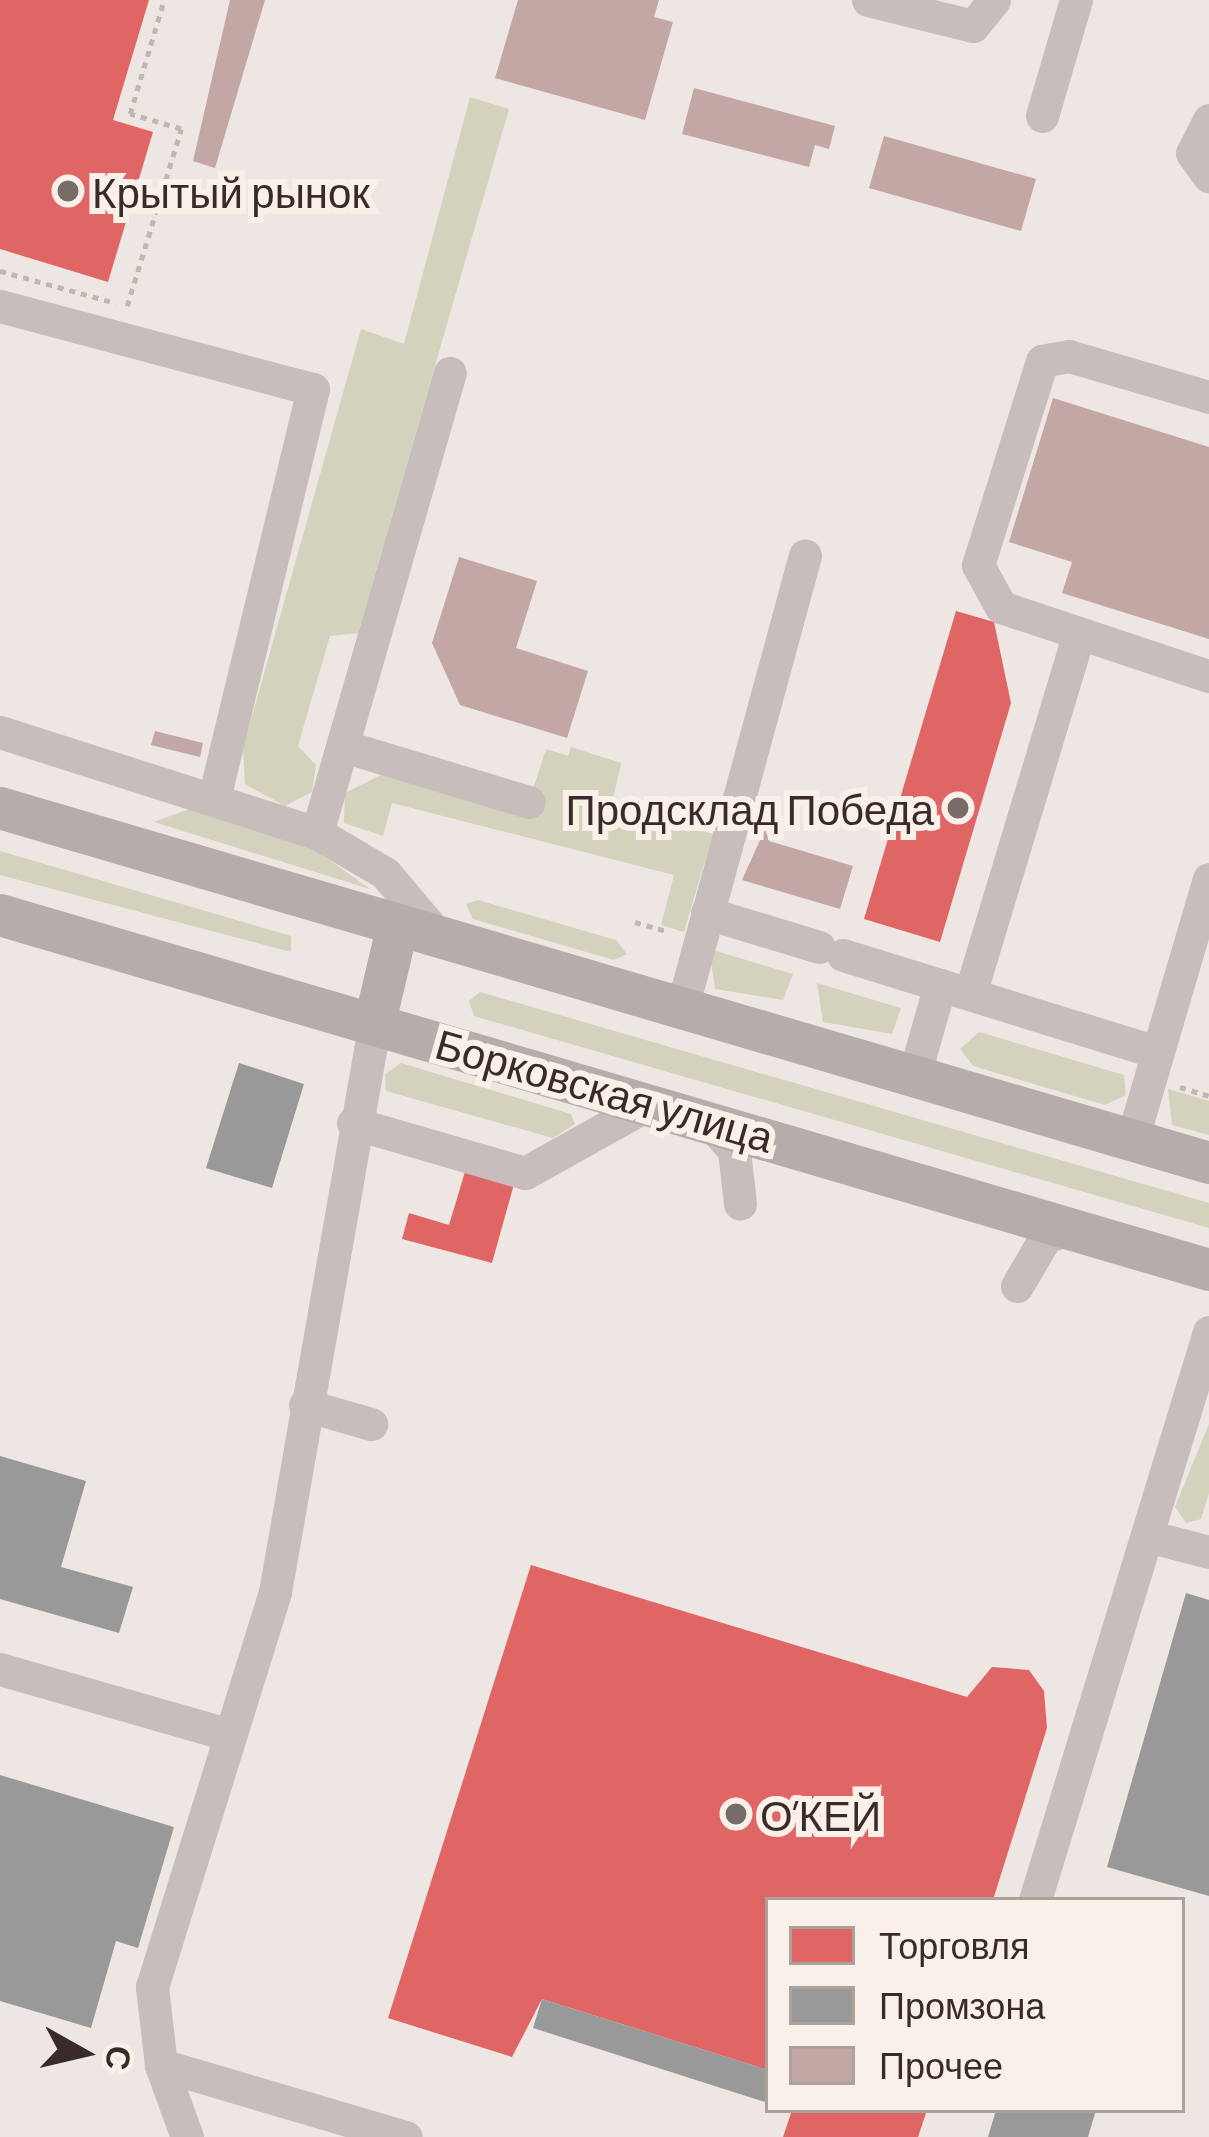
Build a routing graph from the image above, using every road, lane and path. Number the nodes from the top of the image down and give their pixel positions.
1 (164, 0) edge
2 (868, 0) edge
3 (994, 0) edge
4 (1076, 0) edge
5 (1042, 116) dead end
6 (1209, 120) edge
7 (1209, 176) edge
8 (0, 271) edge
9 (0, 306) edge
10 (450, 373) dead end
11 (1209, 397) edge
12 (805, 555) dead end
13 (1079, 634) junction
14 (1209, 676) edge
15 (0, 732) edge
16 (343, 746) junction
17 (215, 795) junction
18 (529, 802) dead end
19 (0, 808) edge
20 (317, 833) junction
21 (1209, 879) edge
22 (707, 913) junction
23 (0, 915) edge
24 (398, 925) junction
25 (439, 937) junction
26 (955, 989) junction
27 (682, 1008) junction
28 (375, 1022) junction
29 (1157, 1052) junction
30 (914, 1076) junction
31 (652, 1102) junction
32 (705, 1118) junction
33 (353, 1123) junction
34 (1132, 1140) junction
35 (796, 1145) junction
36 (1209, 1163) edge
37 (1006, 1210) junction
38 (1065, 1228) junction
39 (1209, 1270) edge
40 (1209, 1332) edge
41 (1200, 1396) edge
42 (304, 1405) junction
43 (371, 1424) dead end
44 (1147, 1536) junction
45 (1209, 1552) edge
46 (0, 1670) edge
47 (230, 1735) junction
48 (1036, 1897) edge
49 (160, 2065) junction
50 (187, 2137) edge
51 (406, 2137) edge

1 - 8 path
2 - 3 street
4 - 5 street
6 - 7 street
9 - 17 street
10 - 16 street
11 - 13 street
12 - 22 street
13 - 14 street
13 - 26 street
15 - 17 street
16 - 18 street
16 - 20 street
17 - 20 street
19 - 24 main road
20 - 25 street
21 - 29 street
22 - 26 street
22 - 27 street
23 - 28 main road, Борковская улица
24 - 25 main road
24 - 28 main road
25 - 27 main road
26 - 29 street
26 - 30 street
27 - 30 main road
28 - 31 main road, Борковская улица
28 - 33 street
29 - 34 street
30 - 34 main road
31 - 32 main road, Борковская улица
31 - 33 street
32 - 35 main road, Борковская улица
32 - 35 street
33 - 42 street
34 - 36 main road
35 - 37 main road, Борковская улица
37 - 38 main road, Борковская улица
37 - 38 street
38 - 39 main road, Борковская улица
40 - 41 street
41 - 44 street
42 - 43 street
42 - 47 street
44 - 45 street
44 - 48 street
46 - 47 street
47 - 49 street
49 - 50 street
49 - 51 street

